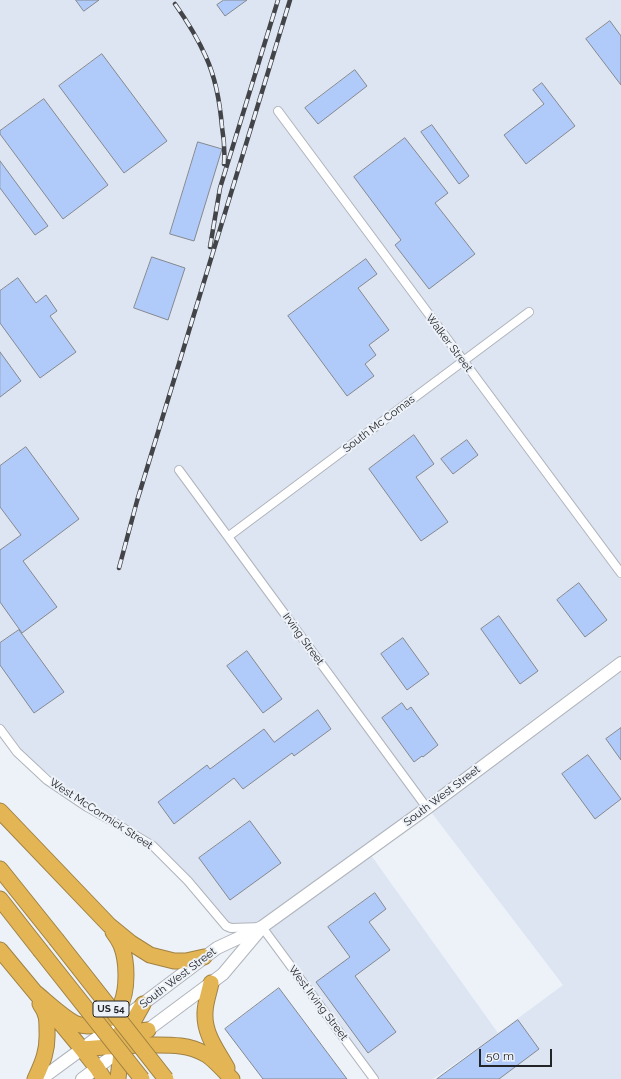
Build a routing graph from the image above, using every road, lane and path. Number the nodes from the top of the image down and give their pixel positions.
1 (278, 111) dead end
2 (529, 312) dead end
3 (463, 361) junction
4 (179, 470) dead end
5 (229, 536) junction
6 (621, 573) edge
7 (621, 663) edge
8 (0, 729) edge
9 (427, 808) junction
10 (0, 811) edge
11 (0, 869) edge
12 (0, 899) edge
13 (109, 926) junction
14 (262, 927) junction
15 (0, 950) edge
16 (204, 958) junction
17 (13, 966) junction
18 (212, 983) junction
19 (126, 990) junction
20 (36, 993) junction
21 (143, 1004) joint
22 (77, 1024) junction
23 (148, 1030) joint
24 (120, 1038) junction
25 (155, 1045) junction
26 (82, 1049) junction
27 (108, 1073) edge
28 (34, 1079) edge
29 (41, 1079) edge
30 (82, 1079) edge
31 (142, 1079) edge
32 (166, 1079) edge
33 (233, 1079) edge
34 (374, 1079) edge

1 - 3 street, Walker Street
2 - 3 street, South Mc Comas
3 - 5 street, South Mc Comas
3 - 6 street, Walker Street
4 - 5 street, Irving Street
5 - 9 street, Irving Street
7 - 9 main road, South West Street
8 - 14 street, West McCormick Street
9 - 14 main road, South West Street
10 - 13 highway
11 - 32 highway, US 54, bridge
12 - 31 highway, US 54, bridge
13 - 16 highway
13 - 19 highway
14 - 16 main road, South West Street
14 - 18 main road, South West Street
14 - 34 street, West Irving Street
15 - 17 highway
16 - 21 main road, South West Street
17 - 20 highway
17 - 28 highway
18 - 23 main road, South West Street
18 - 33 highway
19 - 22 highway
19 - 24 highway
20 - 22 highway
20 - 26 highway
21 - 24 highway
22 - 24 highway
23 - 24 highway
24 - 25 highway
24 - 26 highway
24 - 27 highway
24 - 27 highway
25 - 27 highway
25 - 33 highway
26 - 27 highway
26 - 29 main road
27 - 30 main road

